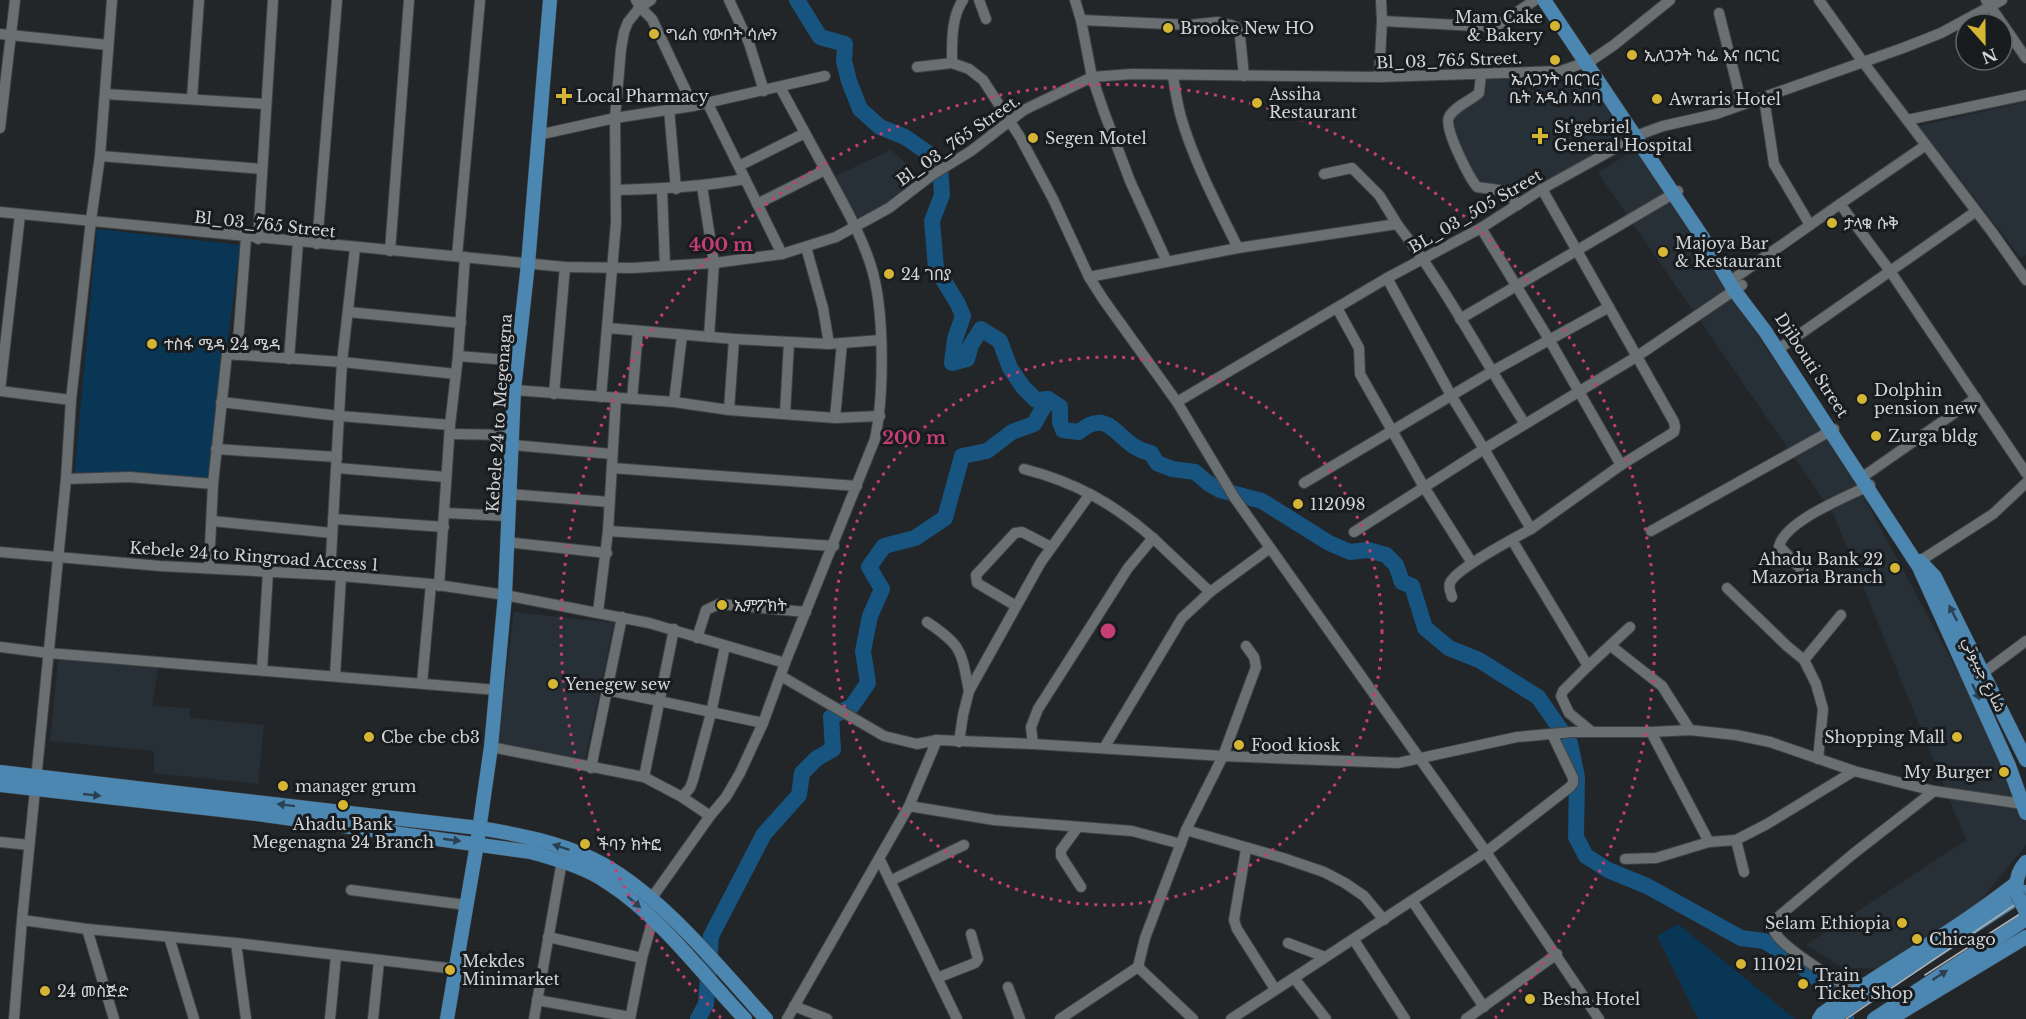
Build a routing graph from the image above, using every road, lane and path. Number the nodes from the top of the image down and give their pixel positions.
1 (15, 0) edge
2 (112, 0) edge
3 (199, 0) edge
4 (273, 0) edge
5 (337, 0) edge
6 (409, 0) edge
7 (480, 0) edge
8 (550, 0) edge
9 (651, 0) edge
10 (729, 0) edge
11 (963, 0) edge
12 (978, 0) edge
13 (1075, 0) edge
14 (1381, 0) edge
15 (1535, 0) edge
16 (1544, 0) edge
17 (1551, 0) edge
18 (1670, 0) edge
19 (1819, 0) edge
20 (2002, 0) edge
21 (638, 3) edge
22 (1988, 3) edge
23 (1719, 14) dead end
24 (986, 19) dead end
25 (1081, 20) junction
26 (1382, 21) junction
27 (5, 34) edge
28 (108, 45) junction
29 (2026, 58) edge
30 (1589, 62) junction
31 (1863, 62) junction
32 (952, 63) junction
33 (917, 67) dead end
34 (1481, 75) junction
35 (825, 76) dead end
36 (1173, 76) junction
37 (1244, 76) junction
38 (1092, 77) junction
39 (1379, 77) junction
40 (780, 87) junction
41 (2, 89) edge
42 (764, 91) junction
43 (105, 94) junction
44 (2026, 95) edge
45 (192, 98) junction
46 (1764, 98) junction
47 (707, 102) junction
48 (265, 104) junction
49 (1742, 105) junction
50 (693, 106) junction
51 (669, 109) junction
52 (615, 118) junction
53 (1907, 120) junction
54 (1008, 121) junction
55 (0, 128) edge
56 (805, 133) junction
57 (538, 135) junction
58 (1638, 135) junction
59 (1926, 146) junction
60 (100, 156) junction
61 (739, 166) junction
62 (262, 168) junction
63 (825, 170) junction
64 (1324, 174) dead end
65 (745, 179) junction
66 (702, 186) junction
67 (662, 189) junction
68 (676, 189) junction
69 (1542, 189) junction
70 (616, 190) junction
71 (1676, 193) junction
72 (757, 204) junction
73 (1840, 204) junction
74 (1518, 205) junction
75 (0, 212) edge
76 (1975, 212) junction
77 (20, 215) junction
78 (91, 220) junction
79 (1397, 224) junction
80 (1810, 225) junction
81 (856, 227) junction
82 (1480, 228) junction
83 (246, 238) junction
84 (258, 239) junction
85 (298, 242) junction
86 (317, 244) junction
87 (806, 247) junction
88 (355, 248) junction
89 (1238, 248) junction
90 (390, 251) junction
91 (1578, 251) junction
92 (782, 254) junction
93 (461, 256) junction
94 (1424, 259) junction
95 (1167, 262) junction
96 (714, 263) junction
97 (2021, 263) edge
98 (528, 264) junction
99 (665, 266) junction
100 (565, 267) junction
101 (613, 268) junction
102 (1890, 271) junction
103 (1089, 277) junction
104 (1387, 278) junction
105 (2026, 280) edge
106 (1737, 284) junction
107 (1517, 286) junction
108 (1609, 307) junction
109 (1337, 308) junction
110 (348, 312) junction
111 (1460, 319) junction
112 (460, 323) junction
113 (608, 328) junction
114 (638, 331) junction
115 (682, 335) junction
116 (709, 337) junction
117 (734, 339) junction
118 (881, 340) junction
119 (1550, 341) junction
120 (789, 342) junction
121 (842, 343) junction
122 (829, 344) junction
123 (1780, 348) junction
124 (237, 355) junction
125 (458, 356) junction
126 (1636, 357) junction
127 (289, 359) junction
128 (518, 361) junction
129 (342, 362) junction
130 (1491, 372) junction
131 (456, 374) junction
132 (0, 390) edge
133 (514, 390) junction
134 (1579, 393) junction
135 (554, 394) junction
136 (601, 397) junction
137 (1452, 397) junction
138 (616, 398) junction
139 (1976, 398) junction
140 (632, 399) junction
141 (71, 400) junction
142 (221, 402) junction
143 (674, 402) junction
144 (1177, 402) junction
145 (729, 410) junction
146 (784, 414) junction
147 (340, 416) junction
148 (880, 416) junction
149 (835, 418) junction
150 (1525, 424) junction
151 (450, 430) junction
152 (1832, 430) junction
153 (1392, 432) junction
154 (513, 440) junction
155 (216, 449) junction
156 (1484, 449) junction
157 (612, 454) junction
158 (337, 462) junction
159 (1621, 465) junction
160 (612, 468) junction
161 (1024, 469) dead end
162 (2026, 473) edge
163 (447, 477) junction
164 (66, 479) junction
165 (1867, 482) junction
166 (1304, 483) dead end
167 (2026, 483) edge
168 (213, 484) junction
169 (857, 486) junction
170 (1424, 487) junction
171 (509, 494) junction
172 (1090, 494) junction
173 (609, 502) junction
174 (445, 513) junction
175 (507, 516) junction
176 (333, 519) junction
177 (212, 521) junction
178 (444, 527) junction
179 (1531, 529) junction
180 (608, 531) junction
181 (1651, 531) dead end
182 (1354, 532) dead end
183 (333, 533) junction
184 (1153, 538) junction
185 (1512, 540) junction
186 (506, 542) junction
187 (834, 546) junction
188 (1051, 547) junction
189 (1270, 548) junction
190 (0, 552) edge
191 (607, 553) junction
192 (58, 557) junction
193 (1920, 561) junction
194 (1472, 563) junction
195 (209, 568) junction
196 (1801, 570) dead end
197 (268, 572) junction
198 (335, 575) junction
199 (1924, 582) joint
200 (435, 585) junction
201 (1727, 588) dead end
202 (1210, 592) junction
203 (505, 595) junction
204 (1452, 597) dead end
205 (1016, 606) junction
206 (598, 612) junction
207 (806, 612) junction
208 (1841, 615) dead end
209 (622, 617) junction
210 (927, 622) dead end
211 (1630, 627) dead end
212 (674, 629) junction
213 (697, 638) junction
214 (2026, 641) edge
215 (0, 646) edge
216 (725, 646) junction
217 (1246, 646) dead end
218 (1611, 646) junction
219 (48, 653) junction
220 (1804, 660) junction
221 (785, 663) junction
222 (1588, 666) junction
223 (262, 670) junction
224 (1983, 672) junction
225 (335, 676) junction
226 (781, 676) junction
227 (422, 683) junction
228 (497, 690) junction
229 (607, 690) junction
230 (969, 692) junction
231 (659, 702) junction
232 (711, 713) junction
233 (763, 723) junction
234 (1690, 730) junction
235 (1591, 731) junction
236 (1652, 732) junction
237 (1556, 734) junction
238 (937, 740) junction
239 (959, 742) junction
240 (1033, 744) junction
241 (491, 747) junction
242 (1104, 748) junction
243 (1223, 756) junction
244 (1818, 759) junction
245 (1419, 760) junction
246 (2026, 760) edge
247 (591, 768) junction
248 (1854, 771) junction
249 (0, 772) edge
250 (644, 777) junction
251 (35, 782) junction
252 (0, 785) edge
253 (1934, 791) junction
254 (682, 796) junction
255 (909, 806) junction
256 (2025, 808) edge
257 (710, 816) junction
258 (1078, 826) junction
259 (478, 828) junction
260 (1186, 830) junction
261 (1736, 840) junction
262 (0, 842) edge
263 (1708, 842) junction
264 (477, 844) junction
265 (1181, 844) junction
266 (29, 845) junction
267 (964, 845) dead end
268 (1246, 849) junction
269 (1486, 852) junction
270 (1625, 859) dead end
271 (880, 860) junction
272 (562, 861) junction
273 (2026, 862) edge
274 (1744, 872) dead end
275 (890, 881) junction
276 (1081, 887) dead end
277 (351, 890) dead end
278 (2020, 890) edge
279 (651, 899) junction
280 (1413, 902) junction
281 (466, 906) junction
282 (2026, 912) edge
283 (652, 919) junction
284 (2026, 919) edge
285 (21, 920) junction
286 (1384, 920) junction
287 (87, 929) junction
288 (971, 934) dead end
289 (169, 937) junction
290 (2026, 937) edge
291 (548, 938) junction
292 (1354, 939) junction
293 (236, 943) junction
294 (1288, 943) dead end
295 (1557, 954) junction
296 (336, 956) junction
297 (1325, 957) junction
298 (642, 958) junction
299 (379, 961) junction
300 (1138, 967) junction
301 (456, 969) junction
302 (725, 974) junction
303 (938, 978) junction
304 (1294, 978) junction
305 (714, 985) junction
306 (1008, 987) dead end
307 (1275, 989) junction
308 (1853, 996) junction
309 (537, 1000) junction
310 (794, 1006) junction
311 (1484, 1007) junction
312 (630, 1018) edge
313 (1825, 1018) edge
314 (14, 1019) edge
315 (114, 1019) edge
316 (194, 1019) edge
317 (246, 1019) edge
318 (330, 1019) edge
319 (373, 1019) edge
320 (447, 1019) edge
321 (534, 1019) edge
322 (745, 1019) edge
323 (766, 1019) edge
324 (787, 1019) edge
325 (827, 1019) edge
326 (957, 1019) edge
327 (1020, 1019) edge
328 (1060, 1019) edge
329 (1193, 1019) edge
330 (1231, 1019) edge
331 (1326, 1019) edge
332 (1405, 1019) edge
333 (1466, 1019) edge
334 (1599, 1019) edge
335 (1874, 1019) edge
336 (1890, 1019) edge

1 - 27 street
2 - 28 street
3 - 45 street
4 - 48 street
5 - 86 street
6 - 90 street
7 - 93 street
8 - 57 main road, Kebele 24 to Megenagna
9 - 21 street
10 - 42 street
11 - 32 street
12 - 24 street
13 - 25 street
14 - 26 street
15 - 26 street
16 - 30 main road, Djibouti Street
17 - 30 main road, Djibouti Street
18 - 30 street, Bl_03_765 Street.
19 - 31 street
20 - 22 street, BL_03_505 Street
21 - 50 street
21 - 52 street
22 - 29 street
22 - 31 street, BL_03_505 Street
23 - 49 street
25 - 37 street
25 - 38 street
26 - 39 street
27 - 28 street
27 - 41 street
28 - 43 street
30 - 34 street, Bl_03_765 Street.
30 - 58 main road, Djibouti Street
31 - 46 street, BL_03_505 Street
31 - 53 street
32 - 33 street
32 - 54 street
34 - 39 street, Bl_03_765 Street.
34 - 74 street
35 - 40 street
36 - 37 street, Bl_03_765 Street.
36 - 38 street, Bl_03_765 Street.
36 - 89 street
37 - 39 street, Bl_03_765 Street.
38 - 54 street, Bl_03_765 Street.
38 - 95 street
40 - 42 street
40 - 56 street
41 - 55 street
42 - 47 street
43 - 45 street
43 - 60 street
44 - 53 street
45 - 48 street
46 - 49 street, BL_03_505 Street
46 - 80 street
47 - 50 street
47 - 61 street
48 - 62 street
49 - 58 street, BL_03_505 Street
50 - 51 street
51 - 52 street
51 - 68 street
52 - 57 street
52 - 70 street
53 - 59 street
54 - 81 street, Bl_03_765 Street.
54 - 103 street
56 - 61 street
56 - 63 street
57 - 98 main road, Kebele 24 to Megenagna
58 - 69 street, BL_03_505 Street
58 - 71 main road, Djibouti Street
59 - 73 street
59 - 76 street
60 - 62 street
60 - 78 street
61 - 65 street
62 - 84 street
63 - 72 street
63 - 81 street
64 - 79 street
65 - 66 street
65 - 72 street
66 - 68 street
66 - 96 street
67 - 68 street
67 - 70 street
67 - 99 street
69 - 74 street, BL_03_505 Street
69 - 91 street
70 - 101 street
71 - 91 street
71 - 106 main road, Djibouti Street
72 - 92 street
73 - 80 street
73 - 102 street
74 - 82 street, BL_03_505 Street
75 - 77 street, Bl_03_765 Street
76 - 97 street
76 - 102 street
77 - 78 street, Bl_03_765 Street
77 - 132 street
78 - 83 street, Bl_03_765 Street
78 - 141 street
79 - 89 street
79 - 94 street
80 - 106 street
81 - 87 street, Bl_03_765 Street.
81 - 118 street
82 - 94 street, BL_03_505 Street
82 - 107 street
83 - 84 street, Bl_03_765 Street
83 - 124 street
84 - 85 street, Bl_03_765 Street
85 - 86 street, Bl_03_765 Street
85 - 127 street
86 - 88 street, Bl_03_765 Street
87 - 92 street, Bl_03_765 Street.
87 - 122 street
88 - 90 street, Bl_03_765 Street
88 - 110 street
89 - 95 street
90 - 93 street, Bl_03_765 Street
91 - 107 street
91 - 108 street
92 - 96 street, Bl_03_765 Street.
93 - 98 street, Bl_03_765 Street
93 - 112 street
94 - 104 street, BL_03_505 Street
94 - 111 street
95 - 103 street
96 - 99 street, Bl_03_765 Street.
96 - 116 street
97 - 105 street
98 - 100 street, Bl_03_765 Street.
98 - 128 main road, Kebele 24 to Megenagna
99 - 101 street, Bl_03_765 Street.
100 - 101 street, Bl_03_765 Street.
100 - 135 street
101 - 113 street
102 - 123 street
102 - 139 street
103 - 144 street
104 - 109 street, BL_03_505 Street
104 - 137 street
106 - 123 main road, Djibouti Street
106 - 126 street
106 - 152 main road, Djibouti Street
107 - 111 street
107 - 119 street
108 - 119 street
108 - 126 street
109 - 144 street, BL_03_505 Street
109 - 153 street
110 - 112 street
110 - 129 street
111 - 130 street
112 - 125 street
113 - 114 street
113 - 136 street
114 - 115 street
114 - 140 street
115 - 116 street
115 - 143 street
116 - 117 street
117 - 120 street
117 - 145 street
118 - 121 street
118 - 148 street
119 - 130 street
119 - 134 street
120 - 122 street
120 - 146 street
121 - 122 street
121 - 149 street
123 - 152 main road, Djibouti Street
124 - 127 street
124 - 142 street
125 - 128 street
125 - 131 street
126 - 134 street
126 - 159 street
127 - 129 street
128 - 133 main road, Kebele 24 to Megenagna
129 - 131 street
129 - 147 street
130 - 137 street
130 - 150 street
131 - 151 street
132 - 141 street
133 - 135 street
133 - 154 main road, Kebele 24 to Megenagna
134 - 150 street
134 - 159 street
135 - 136 street
136 - 138 street
137 - 153 street
137 - 156 street
138 - 140 street
138 - 157 street
139 - 162 street
139 - 165 street
140 - 143 street
141 - 164 street
142 - 147 street
142 - 155 street
143 - 145 street
144 - 189 street
145 - 146 street
146 - 149 street
147 - 151 street
147 - 158 street
148 - 149 street
148 - 169 street
150 - 156 street
151 - 154 street
151 - 163 street
152 - 165 main road, Djibouti Street
152 - 181 street
153 - 166 street
153 - 170 street
154 - 157 street
154 - 171 main road, Kebele 24 to Megenagna
155 - 158 street
155 - 168 street
156 - 170 street
156 - 179 street
157 - 160 street
158 - 163 street
158 - 176 street
159 - 179 street
160 - 169 street
160 - 173 street
161 - 172 street
163 - 174 street
164 - 168 street
164 - 192 street
165 - 193 main road, Djibouti Street
165 - 196 street
165 - 199 main road, Djibouti Street
167 - 193 street
168 - 177 street
169 - 187 street
170 - 182 street
170 - 194 street
171 - 173 street
171 - 175 main road, Kebele 24 to Megenagna
172 - 184 street
172 - 188 street
173 - 180 street
174 - 175 street
174 - 178 street
175 - 186 main road, Kebele 24 to Megenagna
176 - 178 street
176 - 183 street
177 - 183 street
177 - 195 street
178 - 200 street
179 - 185 street
180 - 187 street
180 - 191 street
183 - 198 street
184 - 202 street
184 - 240 street
185 - 194 street
185 - 222 street
186 - 191 street
186 - 203 main road, Kebele 24 to Megenagna
187 - 207 street
188 - 205 street
188 - 205 street
189 - 202 street
189 - 245 street
190 - 192 street, Kebele 24 to Ringroad Access 1
191 - 206 street
192 - 195 street, Kebele 24 to Ringroad Access 1
192 - 219 street
224 -> 193 main road, Djibouti Street
194 - 204 street
195 - 197 street, Kebele 24 to Ringroad Access 1
197 - 198 street, Kebele 24 to Ringroad Access 1
197 - 223 street
198 - 200 street, Kebele 24 to Ringroad Access 1
198 - 225 street
199 -> 256 main road, شارع جيبوتي
200 - 203 street, Kebele 24 to Ringroad Access 1
200 - 227 street
201 - 220 street
202 - 242 street
203 - 206 street, Kebele 24 to Ringroad Access 1
203 - 228 main road, Kebele 24 to Megenagna
205 - 230 street
206 - 209 street, Kebele 24 to Ringroad Access 1
207 - 213 street
207 - 221 street
208 - 220 street
209 - 212 street, Kebele 24 to Ringroad Access 1
209 - 229 street
210 - 230 street
211 - 218 street
212 - 213 street, Kebele 24 to Ringroad Access 1
212 - 231 street
213 - 216 street, Kebele 24 to Ringroad Access 1
214 - 224 street
215 - 219 street
216 - 221 street, Kebele 24 to Ringroad Access 1
216 - 232 street
217 - 243 street
218 - 222 street
218 - 234 street
219 - 223 street
219 - 251 street
220 - 244 street
221 - 226 street
222 - 235 street
223 - 225 street
224 - 246 main road, Djibouti Street
225 - 227 street
226 - 233 street
226 - 238 street
227 - 228 street
228 - 241 main road, Kebele 24 to Megenagna
229 - 231 street
229 - 247 street
230 - 239 street
231 - 232 street
231 - 250 street
232 - 233 street
232 - 254 street
233 - 257 street
234 - 236 street
234 - 244 street
235 - 236 street
235 - 237 street
236 - 263 street
237 - 245 street
237 - 269 street
238 - 239 street
238 - 255 street
239 - 240 street
240 - 242 street
241 - 247 street
241 - 259 main road, Kebele 24 to Megenagna
242 - 243 street
243 - 245 street
243 - 260 street
244 - 248 street
245 - 269 street
247 - 250 street
248 - 253 street
248 - 261 street
249 - 251 main road
250 - 254 street
251 - 252 main road
259 -> 251 main road
251 -> 264 main road
251 - 266 street
253 - 256 street
253 - 308 street
254 - 257 street
255 - 258 street
255 - 271 street
257 - 279 street
258 - 265 street
258 - 276 street
259 - 264 main road, Kebele 24 to Megenagna
279 -> 259 main road
260 - 265 street
260 - 268 street
261 - 263 street
261 - 274 street
262 - 266 street
263 - 270 street
264 - 272 main road
264 - 281 main road
265 - 300 street
266 - 285 street
267 - 275 street
268 - 286 street
268 - 307 street
269 - 280 street
269 - 295 street
271 - 275 street
271 - 310 street
272 -> 283 main road
272 - 291 street
273 - 278 main road
275 - 303 street
277 - 281 street
278 - 282 main road, bridge
278 - 308 main road
278 - 308 main road
279 - 302 main road
280 - 286 street
280 - 311 street
281 - 301 main road
283 - 298 street
283 - 305 main road
335 -> 284 main road
285 - 287 street
285 - 314 street
286 - 292 street
287 - 289 street
287 - 315 street
288 - 303 street
289 - 293 street
289 - 316 street
290 - 336 main road
291 - 298 street
291 - 309 street
292 - 297 street
292 - 332 street
293 - 296 street
293 - 317 street
294 - 297 street
295 - 311 street
295 - 334 street
296 - 299 street
296 - 318 street
297 - 304 street
298 - 312 street
299 - 301 street
299 - 319 street
300 - 328 street
300 - 329 street
301 - 320 main road
302 - 305 main road
302 - 323 main road
303 - 326 street
304 - 307 street
304 - 331 street
305 - 322 main road
306 - 327 street
307 - 330 street
308 - 313 main road
309 - 312 street
309 - 321 street
310 - 324 street
310 - 325 street
311 - 333 street

